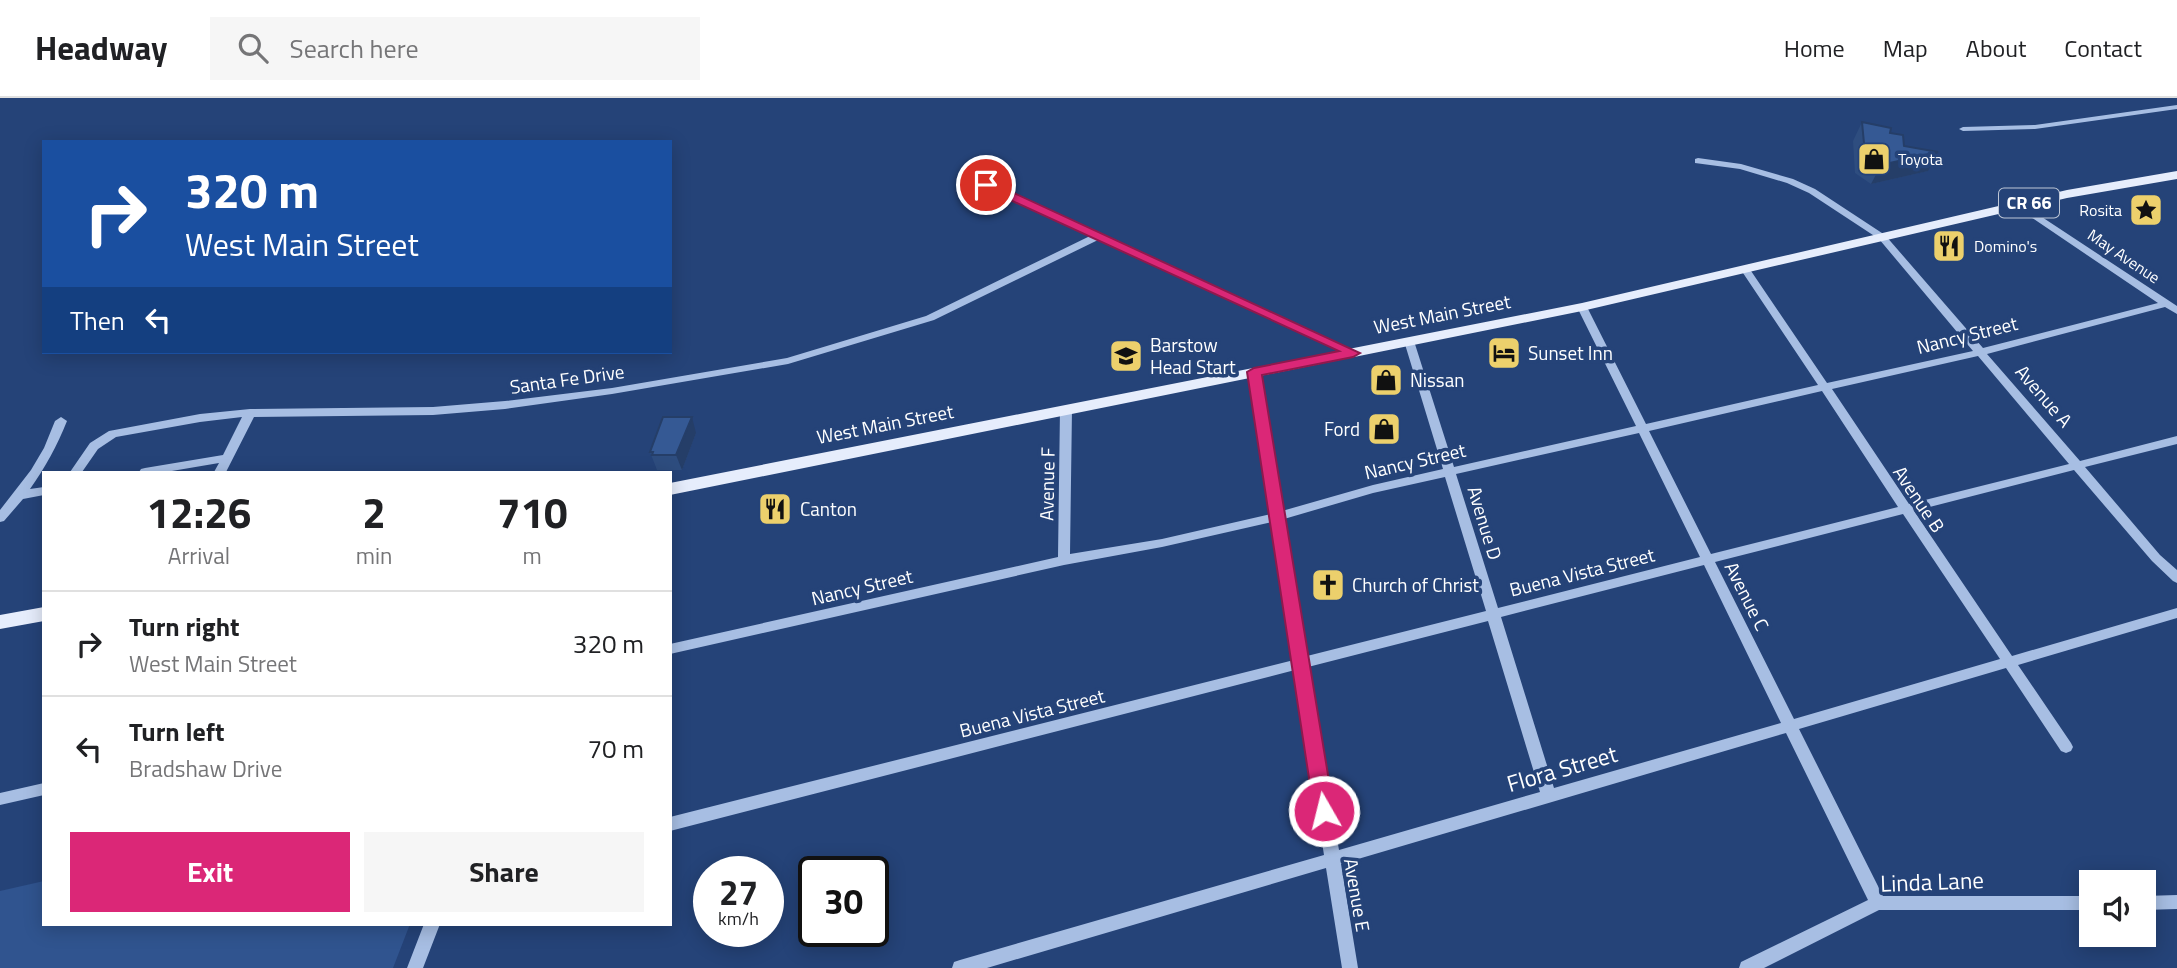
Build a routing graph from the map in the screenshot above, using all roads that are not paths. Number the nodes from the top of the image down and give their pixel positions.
1 (2177, 107) edge
2 (1963, 129) dead end
3 (1698, 161) dead end
4 (2177, 175) edge
5 (986, 185) dead end
6 (2019, 205) junction
7 (1096, 237) junction
8 (1882, 237) junction
9 (1746, 270) junction
10 (2166, 304) junction
11 (1582, 307) junction
12 (2177, 311) edge
13 (1409, 341) junction
14 (1981, 352) junction
15 (1353, 353) junction
16 (1254, 372) junction
17 (1824, 388) junction
18 (1066, 409) junction
19 (250, 413) junction
20 (61, 421) dead end
21 (1643, 428) junction
22 (2177, 440) edge
23 (228, 458) junction
24 (2078, 465) junction
25 (77, 471) edge
26 (151, 471) edge
27 (220, 471) edge
28 (1449, 472) junction
29 (672, 489) edge
30 (42, 491) edge
31 (20, 495) junction
32 (1905, 510) junction
33 (1278, 517) junction
34 (0, 518) edge
35 (1064, 559) junction
36 (1708, 560) junction
37 (2177, 578) edge
38 (2177, 613) edge
39 (42, 614) edge
40 (1493, 614) junction
41 (0, 622) edge
42 (672, 649) edge
43 (2007, 662) junction
44 (1303, 664) junction
45 (1791, 727) junction
46 (2066, 747) dead end
47 (42, 789) edge
48 (1549, 796) junction
49 (0, 799) edge
50 (672, 823) edge
51 (1331, 860) junction
52 (2156, 902) edge
53 (2177, 902) edge
54 (1878, 903) junction
55 (2079, 903) edge
56 (431, 926) edge
57 (415, 968) edge
58 (960, 968) edge
59 (1350, 968) edge
60 (1747, 968) edge

1 - 2 street
3 - 8 street, Avenue A
4 - 6 main road, West Main Street / CR 66
5 - 7 street
6 - 8 main road, West Main Street / CR 66
6 - 10 street, May Avenue
7 - 15 street
7 - 19 street, Santa Fe Drive
8 - 9 main road, West Main Street / CR 66
8 - 14 street, Avenue A
9 - 11 main road, West Main Street / CR 66
9 - 17 street, Avenue B
10 - 12 street, May Avenue
10 - 14 street, Nancy Street
11 - 13 main road, West Main Street / CR 66
11 - 21 street, Avenue C
13 - 15 main road, West Main Street / CR 66
13 - 28 street, Avenue D
14 - 17 street, Nancy Street
14 - 24 street, Avenue A
15 - 16 main road, West Main Street / CR 66
16 - 18 main road, West Main Street / CR 66
16 - 33 street, Avenue E
17 - 21 street, Nancy Street
17 - 32 street, Avenue B
18 - 29 main road, West Main Street / CR 66
18 - 35 street, Avenue F
19 - 23 street
19 - 25 street, Santa Fe Drive
20 - 31 street
21 - 28 street, Nancy Street
21 - 36 street, Avenue C
22 - 24 street, Buena Vista Street
23 - 26 street
23 - 27 street
24 - 32 street, Buena Vista Street
24 - 37 street, Avenue A
28 - 33 street, Nancy Street
28 - 40 street, Avenue D
30 - 31 street
31 - 34 street
32 - 36 street, Buena Vista Street
32 - 43 street, Avenue B
33 - 35 street, Nancy Street
33 - 44 street, Avenue E
35 - 42 street, Nancy Street
36 - 40 street, Buena Vista Street
36 - 45 street, Avenue C
38 - 43 street, Flora Street
39 - 41 main road
40 - 44 street, Buena Vista Street
40 - 48 street, Avenue D
43 - 45 street, Flora Street
43 - 46 street, Avenue B
44 - 50 street, Buena Vista Street
44 - 51 street, Avenue E
45 - 48 street, Flora Street
45 - 54 street, Avenue C
47 - 49 street
48 - 51 street, Flora Street
51 - 58 street, Flora Street
51 - 59 street, Avenue E
52 - 53 street
54 - 55 street, Linda Lane
54 - 60 street, Linda Lane
56 - 57 street

